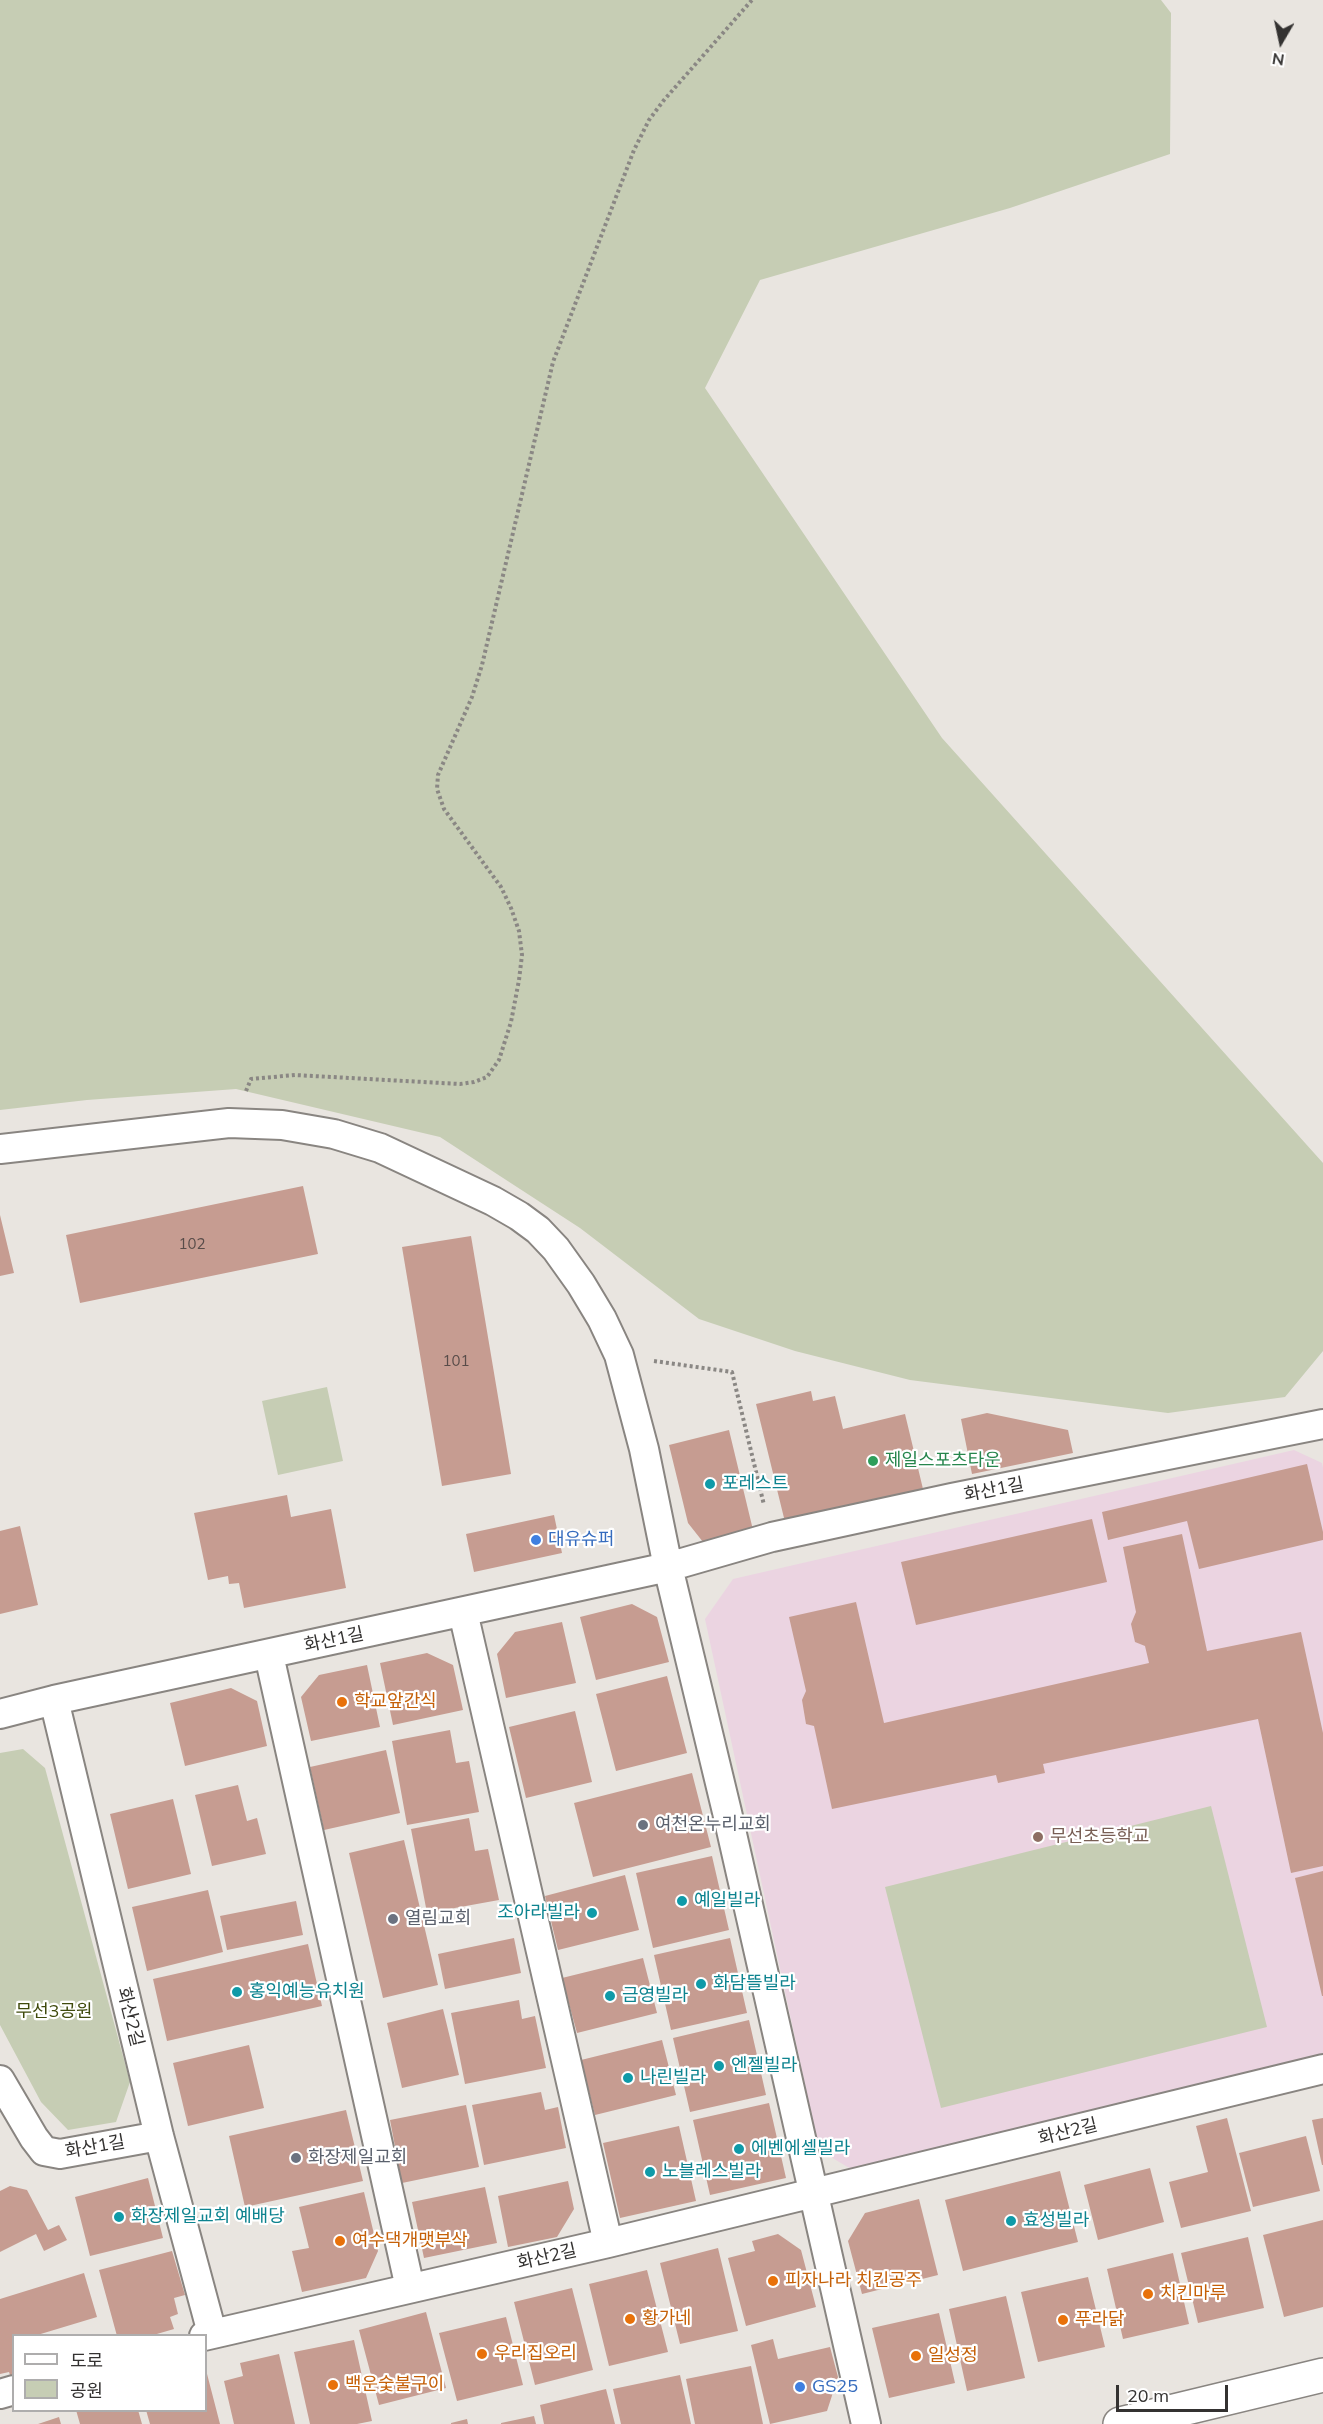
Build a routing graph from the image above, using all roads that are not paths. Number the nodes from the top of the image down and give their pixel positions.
1 (0, 1149) edge
2 (1323, 1424) edge
3 (668, 1567) junction
4 (463, 1612) junction
5 (269, 1654) junction
6 (54, 1700) junction
7 (0, 1714) edge
8 (1323, 2069) edge
9 (0, 2080) edge
10 (159, 2136) junction
11 (812, 2194) junction
12 (608, 2243) junction
13 (410, 2288) junction
14 (208, 2334) edge
15 (1323, 2375) edge
16 (866, 2424) edge
17 (1120, 2424) edge

1 - 3 street
2 - 3 street, 화산1길
3 - 4 street, 화산1길
3 - 11 street
4 - 5 street, 화산1길
4 - 12 street
5 - 6 street, 화산1길
5 - 13 street
6 - 7 street, 화산1길
6 - 10 street, 화산2길
8 - 11 street, 화산2길
9 - 10 street, 화산1길
10 - 14 street, 화산2길
11 - 12 street, 화산2길
11 - 16 street
12 - 13 street, 화산2길
13 - 14 street, 화산2길
15 - 17 street

